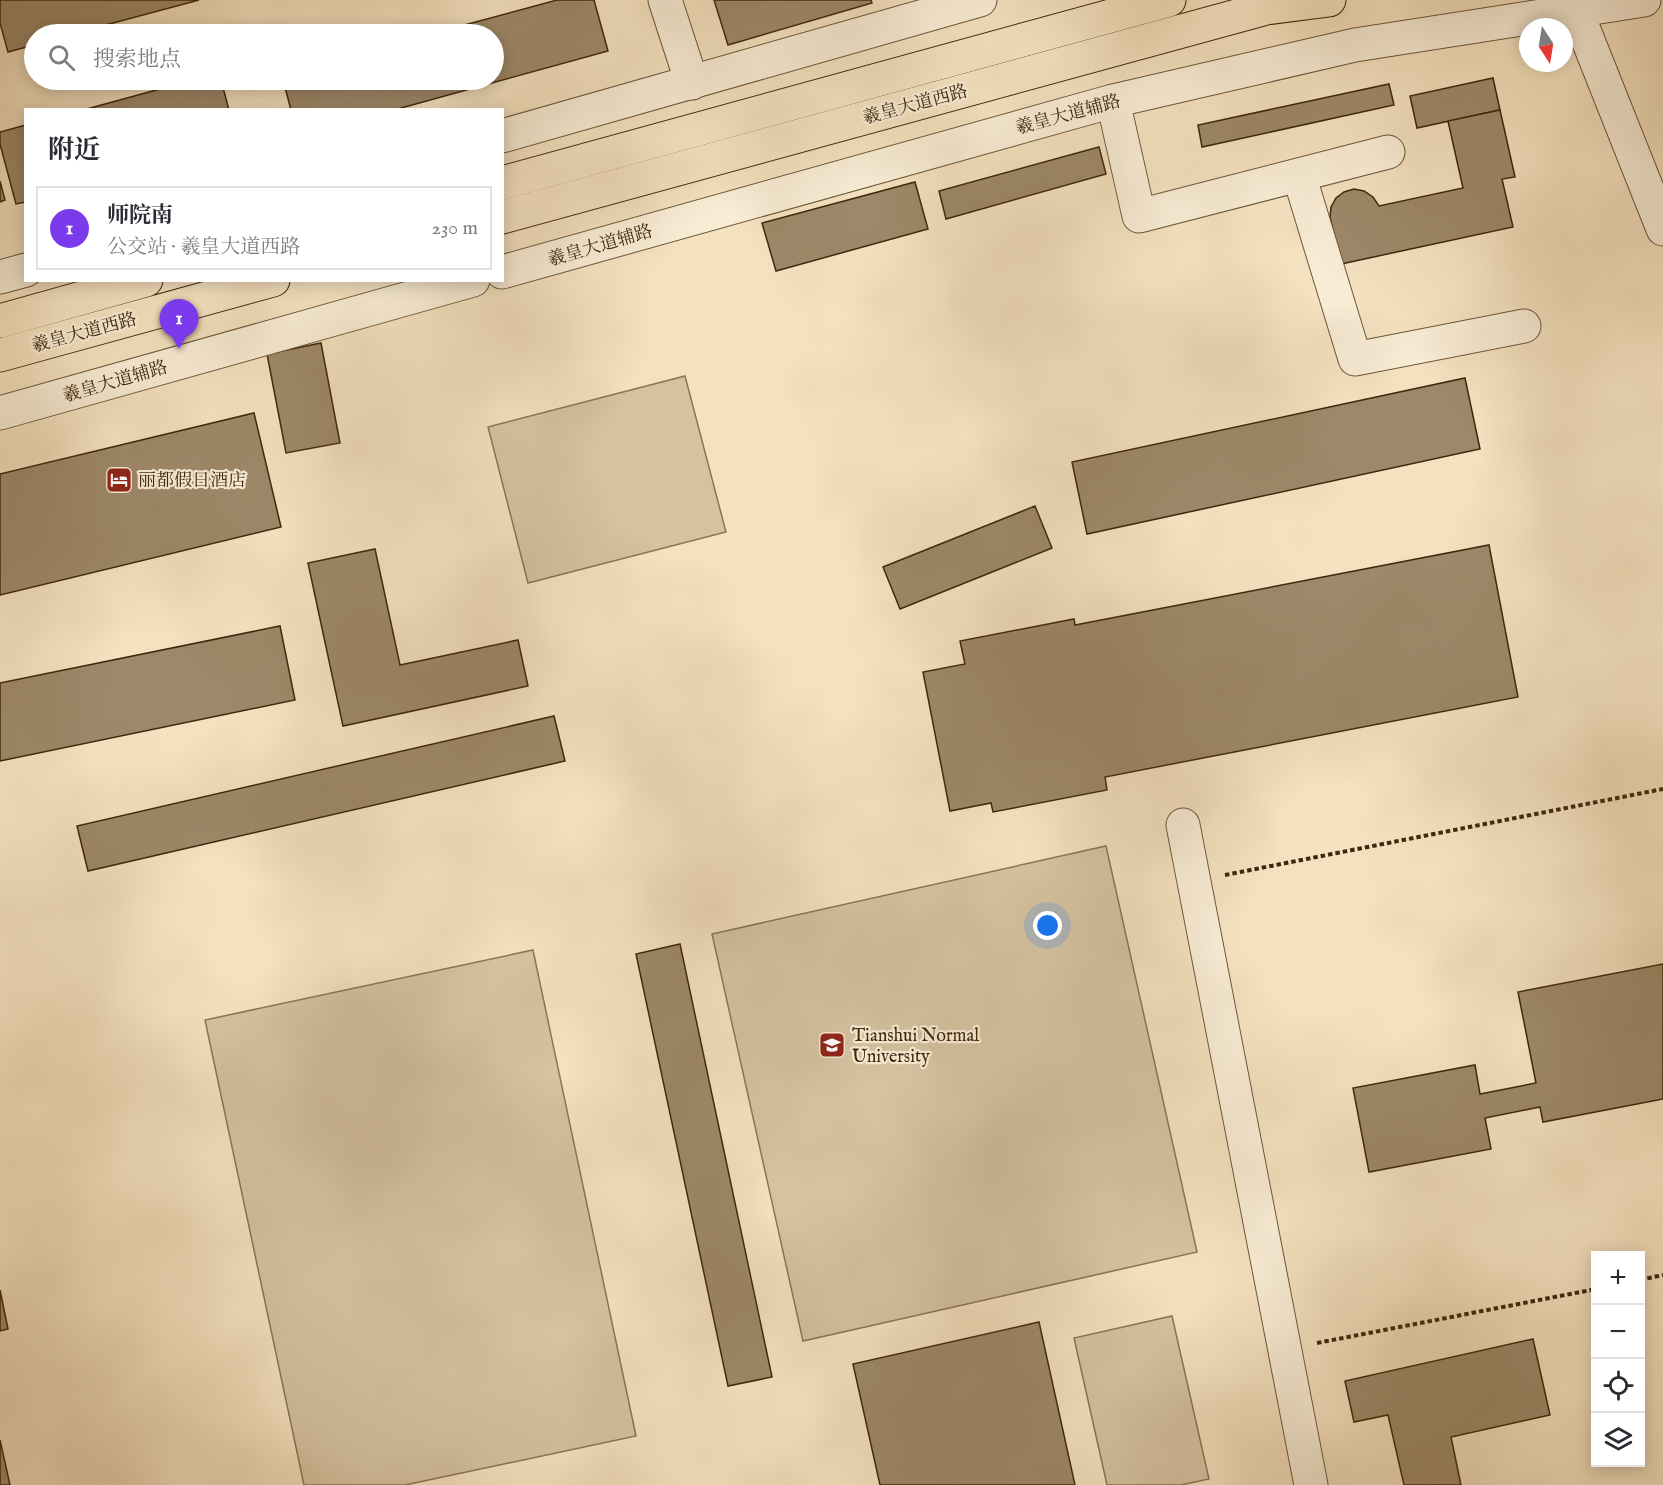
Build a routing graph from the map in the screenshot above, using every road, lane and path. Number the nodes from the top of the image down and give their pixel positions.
1 (665, 0) edge
2 (980, 0) edge
3 (1169, 0) edge
4 (1329, 0) edge
5 (1644, 0) edge
6 (1576, 10) junction
7 (692, 83) junction
8 (1113, 101) junction
9 (504, 135) edge
10 (1388, 152) dead end
11 (1299, 175) junction
12 (504, 182) edge
13 (504, 217) edge
14 (1663, 229) edge
15 (24, 271) edge
16 (504, 271) edge
17 (0, 277) edge
18 (139, 282) edge
19 (266, 282) edge
20 (466, 282) edge
21 (0, 321) edge
22 (1524, 326) dead end
23 (0, 355) edge
24 (0, 413) edge
25 (1663, 789) edge
26 (1183, 825) dead end
27 (1194, 881) junction
28 (1663, 1275) edge
29 (1645, 1279) edge
30 (1591, 1290) edge
31 (1285, 1350) junction
32 (1311, 1485) edge

1 - 7 street
2 - 7 street
3 - 12 main road, 羲皇大道西路
4 - 13 main road, 羲皇大道西路
5 - 6 street, 羲皇大道辅路
6 - 8 street, 羲皇大道辅路
6 - 14 street
7 - 9 street
8 - 11 street
8 - 16 street, 羲皇大道辅路
10 - 11 street
11 - 22 street
15 - 17 street
18 - 21 main road, 羲皇大道西路
19 - 23 main road, 羲皇大道西路
20 - 24 street, 羲皇大道辅路
25 - 27 path
26 - 27 street
27 - 31 street
28 - 29 path
30 - 31 path
31 - 32 street

